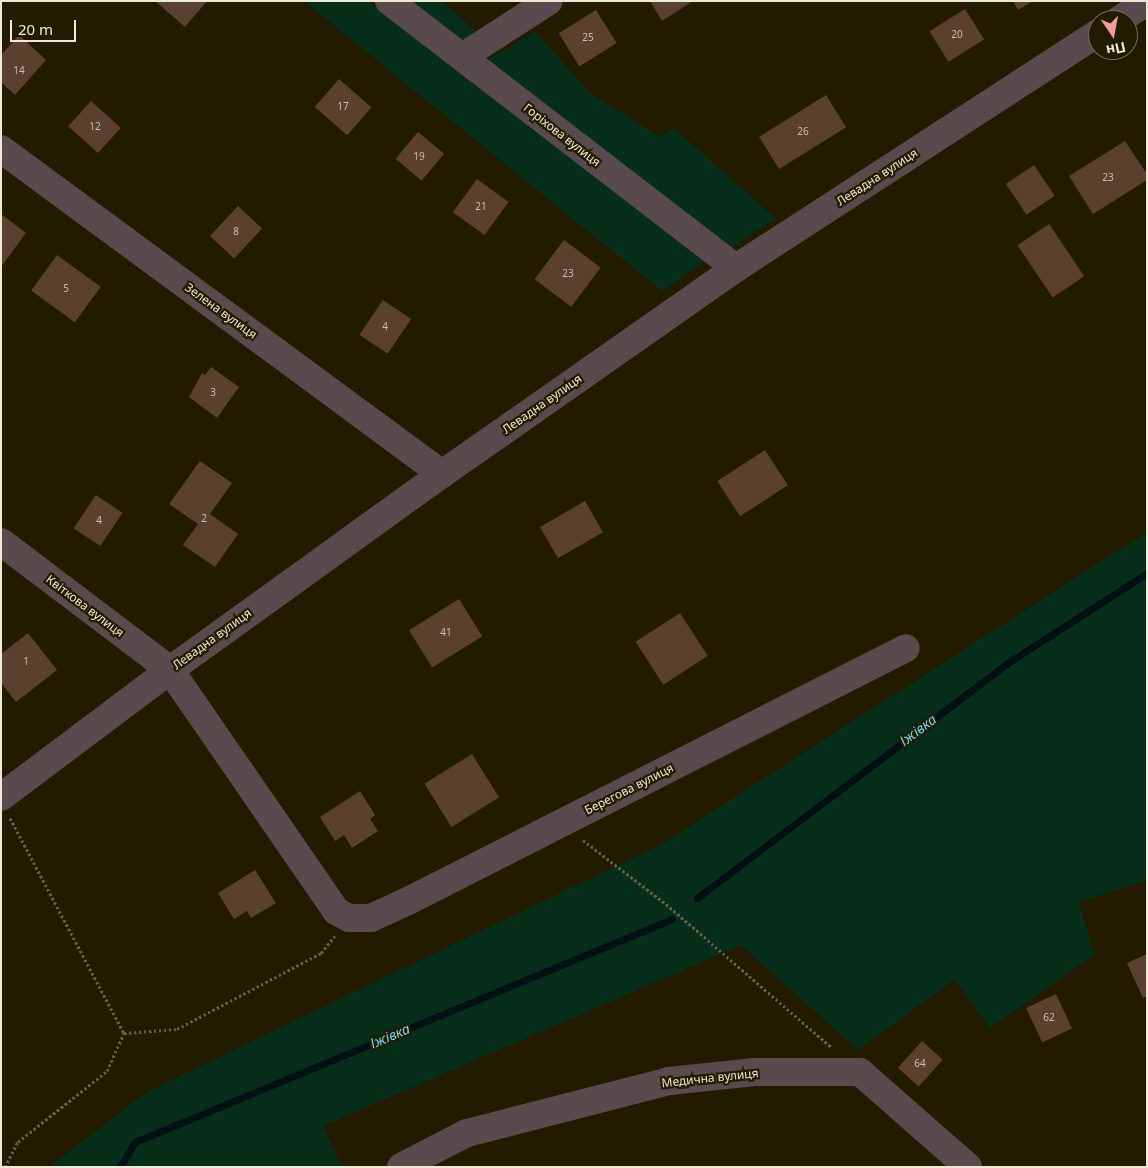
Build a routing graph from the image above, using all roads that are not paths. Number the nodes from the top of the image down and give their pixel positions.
1 (389, 1) edge
2 (549, 1) edge
3 (1147, 2) edge
4 (1135, 10) edge
5 (1088, 40) edge
6 (462, 57) junction
7 (1, 149) edge
8 (736, 268) junction
9 (442, 474) junction
10 (1, 542) edge
11 (906, 648) dead end
12 (170, 670) junction
13 (4, 804) edge
14 (349, 918) joint
15 (401, 1167) edge
16 (968, 1167) edge

1 - 6 street, Горіхова вулиця
2 - 6 street
3 - 4 street
5 - 8 street, Левадна вулиця
6 - 8 street, Горіхова вулиця
7 - 9 street, Зелена вулиця
8 - 9 street, Левадна вулиця
9 - 12 street, Левадна вулиця
10 - 12 street, Квіткова вулиця
11 - 14 street, Берегова вулиця
12 - 13 street, Левадна вулиця
12 - 14 street, Квіткова вулиця
15 - 16 street, Медична вулиця

